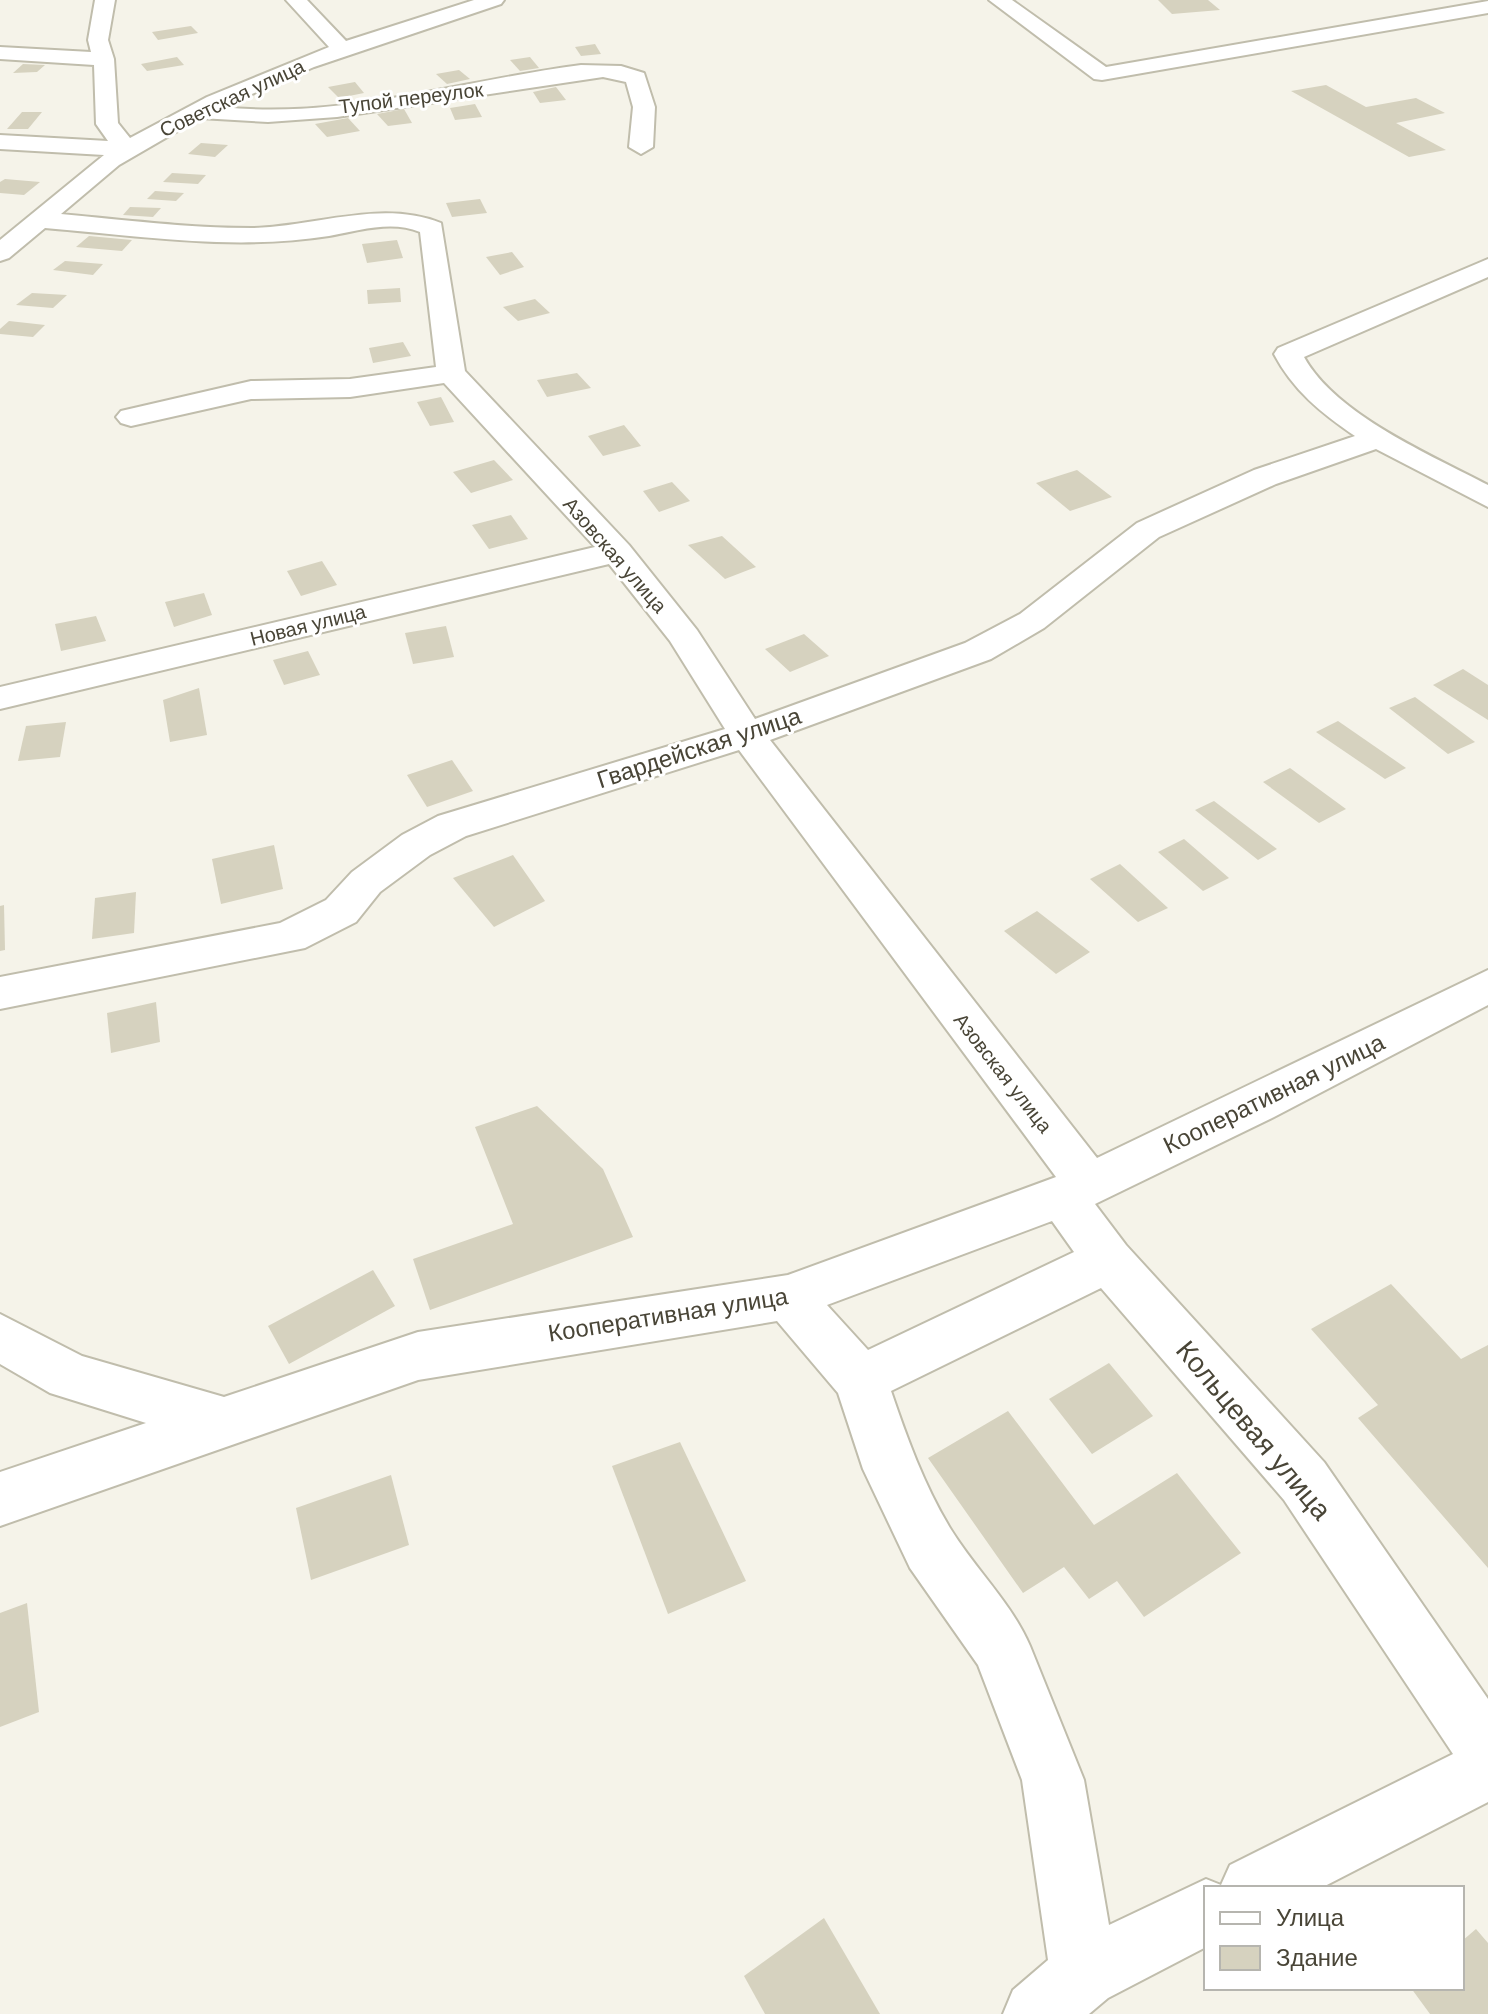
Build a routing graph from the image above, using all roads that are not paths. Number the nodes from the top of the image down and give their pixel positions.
1 (105, 0) edge
2 (296, 0) edge
3 (494, 0) edge
4 (999, 0) edge
5 (1488, 7) edge
6 (341, 48) junction
7 (0, 53) edge
8 (104, 59) junction
9 (197, 111) junction
10 (0, 142) edge
11 (641, 147) dead end
12 (126, 149) junction
13 (39, 220) junction
14 (4, 246) edge
15 (1488, 267) edge
16 (451, 373) junction
17 (131, 417) dead end
18 (1378, 438) junction
19 (1488, 498) edge
20 (617, 552) junction
21 (0, 698) edge
22 (747, 735) junction
23 (1488, 986) edge
24 (0, 993) edge
25 (1076, 1190) junction
26 (1108, 1260) junction
27 (788, 1297) junction
28 (0, 1337) edge
29 (860, 1380) junction
30 (221, 1421) junction
31 (0, 1499) edge
32 (1488, 1752) edge
33 (1488, 1769) edge
34 (1257, 1886) edge
35 (1204, 1913) edge
36 (1060, 1994) edge

1 - 8 street
2 - 6 street
3 - 6 street, Советская улица
4 - 5 street
6 - 9 street, Советская улица
7 - 8 street
8 - 12 street
9 - 11 street, Тупой переулок
9 - 12 street, Советская улица
10 - 12 street
12 - 13 street, Советская улица
13 - 14 street, Советская улица
13 - 16 street
15 - 18 street
16 - 17 street
16 - 20 street, Азовская улица
18 - 19 street
18 - 22 street, Гвардейская улица
20 - 21 street, Новая улица
20 - 22 street, Азовская улица
22 - 24 street, Гвардейская улица
22 - 25 street, Азовская улица
23 - 25 street, Кооперативная улица
25 - 26 street, Кольцевая улица
25 - 27 street, Кооперативная улица
26 - 29 street
26 - 32 street, Кольцевая улица
27 - 29 street
27 - 30 street, Кооперативная улица
28 - 30 street
29 - 36 street
30 - 31 street, Кооперативная улица
33 - 34 street
35 - 36 street

